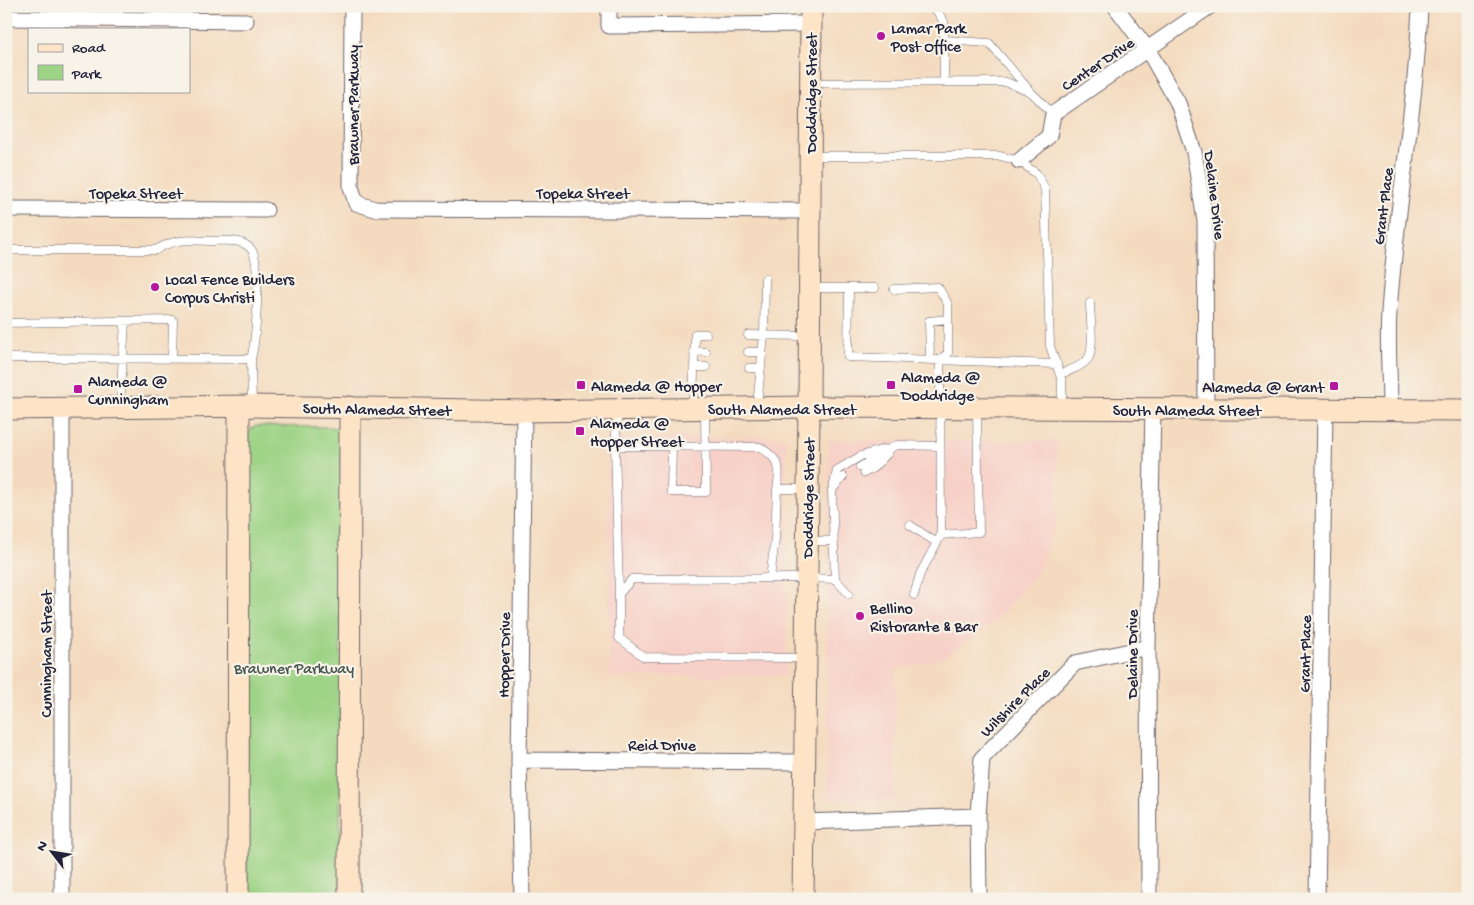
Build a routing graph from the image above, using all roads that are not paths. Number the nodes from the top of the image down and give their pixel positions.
1 (352, 6) edge
2 (609, 6) edge
3 (927, 6) edge
4 (1115, 6) edge
5 (1210, 6) edge
6 (1420, 6) edge
7 (811, 15) edge
8 (6, 18) edge
9 (246, 21) dead end
10 (944, 40) junction
11 (1148, 50) junction
12 (944, 83) junction
13 (810, 84) junction
14 (1031, 92) junction
15 (1053, 114) junction
16 (810, 156) junction
17 (1020, 160) junction
18 (356, 203) joint
19 (6, 209) edge
20 (266, 210) dead end
21 (810, 211) junction
22 (6, 250) edge
23 (765, 279) dead end
24 (809, 288) junction
25 (848, 288) junction
26 (875, 288) dead end
27 (894, 289) dead end
28 (1090, 304) dead end
29 (948, 319) junction
30 (124, 321) junction
31 (6, 323) edge
32 (706, 334) dead end
33 (748, 335) dead end
34 (764, 335) junction
35 (809, 336) junction
36 (694, 351) junction
37 (706, 352) dead end
38 (748, 352) dead end
39 (762, 352) junction
40 (6, 358) edge
41 (122, 358) junction
42 (172, 358) junction
43 (251, 359) junction
44 (930, 359) junction
45 (940, 360) junction
46 (1057, 364) junction
47 (694, 367) junction
48 (706, 367) dead end
49 (748, 368) dead end
50 (761, 368) junction
51 (1060, 374) junction
52 (246, 406) junction
53 (350, 407) junction
54 (808, 407) junction
55 (120, 408) junction
56 (756, 408) junction
57 (939, 408) junction
58 (977, 408) junction
59 (6, 409) edge
60 (62, 409) junction
61 (699, 409) junction
62 (1062, 409) junction
63 (1153, 409) junction
64 (618, 410) junction
65 (1206, 410) junction
66 (1325, 410) junction
67 (1390, 410) junction
68 (1468, 410) edge
69 (524, 411) junction
70 (615, 446) junction
71 (672, 446) junction
72 (705, 446) junction
73 (896, 446) junction
74 (939, 446) junction
75 (862, 470) dead end
76 (845, 480) dead end
77 (777, 489) junction
78 (807, 489) junction
79 (832, 490) junction
80 (910, 525) dead end
81 (939, 539) junction
82 (806, 541) junction
83 (833, 541) junction
84 (770, 578) junction
85 (806, 578) junction
86 (835, 579) junction
87 (619, 594) junction
88 (849, 594) dead end
89 (914, 595) dead end
90 (1148, 647) junction
91 (805, 658) junction
92 (519, 760) junction
93 (804, 762) junction
94 (978, 816) junction
95 (804, 822) junction
96 (62, 899) edge
97 (238, 899) edge
98 (349, 899) edge
99 (522, 899) edge
100 (803, 899) edge
101 (979, 899) edge
102 (1149, 899) edge
103 (1317, 899) edge

1 - 18 street, Brawner Parkway
2 - 7 street
3 - 10 lane
4 - 11 street, Delaine Drive
5 - 11 street, Center Drive
6 - 67 street, Grant Place
7 - 13 main road, Doddridge Street
8 - 9 street
10 - 12 lane
10 - 14 lane
11 - 15 street, Center Drive
11 - 65 street, Delaine Drive
12 - 13 lane
12 - 14 lane
13 - 16 main road, Doddridge Street
14 - 15 lane
15 - 17 street, Center Drive
16 - 17 lane
16 - 21 main road, Doddridge Street
17 - 46 lane
18 - 21 street, Topeka Street
19 - 20 street, Topeka Street
21 - 24 main road, Doddridge Street
22 - 43 lane
23 - 34 lane
24 - 25 lane
24 - 35 main road, Doddridge Street
25 - 26 lane
25 - 44 lane
27 - 29 lane
28 - 51 lane
29 - 44 lane
29 - 45 lane
30 - 31 lane
30 - 41 lane
30 - 42 lane
32 - 36 lane
33 - 34 lane
34 - 35 lane
34 - 39 lane
35 - 54 main road, Doddridge Street
36 - 37 lane
36 - 47 lane
38 - 39 lane
39 - 50 lane
40 - 41 lane
41 - 42 lane
41 - 55 lane
42 - 43 lane
43 - 52 lane
44 - 45 lane
45 - 46 lane
45 - 57 lane
46 - 51 lane
47 - 48 lane
47 - 61 lane
49 - 50 lane
50 - 56 lane
51 - 62 lane
52 - 53 main road, South Alameda Street
52 - 55 main road, South Alameda Street
52 - 97 main road
53 - 69 main road, South Alameda Street
53 - 98 main road
54 - 56 main road, South Alameda Street
54 - 57 main road, South Alameda Street
54 - 78 main road, Doddridge Street
55 - 60 main road, South Alameda Street
56 - 61 main road, South Alameda Street
57 - 58 main road, South Alameda Street
57 - 74 lane
58 - 62 main road, South Alameda Street
58 - 81 lane
59 - 60 main road, South Alameda Street
60 - 96 street, Cunningham Street
61 - 64 main road, South Alameda Street
61 - 72 lane
62 - 63 main road, South Alameda Street
63 - 65 main road, South Alameda Street
63 - 90 street, Delaine Drive
64 - 69 main road, South Alameda Street
64 - 70 lane
65 - 66 main road, South Alameda Street
66 - 67 main road, South Alameda Street
66 - 103 street, Grant Place
67 - 68 main road, South Alameda Street
69 - 92 street, Hopper Drive
70 - 71 lane
70 - 87 lane
71 - 72 lane
71 - 72 lane
72 - 77 lane
73 - 74 lane
73 - 75 lane
73 - 79 lane
74 - 81 lane
76 - 79 lane
77 - 78 lane
77 - 84 lane
78 - 82 main road, Doddridge Street
79 - 83 lane
80 - 81 lane
81 - 89 lane
82 - 83 lane
82 - 85 main road, Doddridge Street
83 - 86 lane
84 - 85 lane
84 - 87 lane
85 - 86 lane
85 - 91 main road, Doddridge Street
86 - 88 lane
87 - 91 lane
90 - 94 street, Wilshire Place
90 - 102 street, Delaine Drive
91 - 93 main road, Doddridge Street
92 - 93 street, Reid Drive
92 - 99 street, Hopper Drive
93 - 95 main road, Doddridge Street
94 - 95 street
94 - 101 street, Wilshire Place
95 - 100 main road, Doddridge Street

